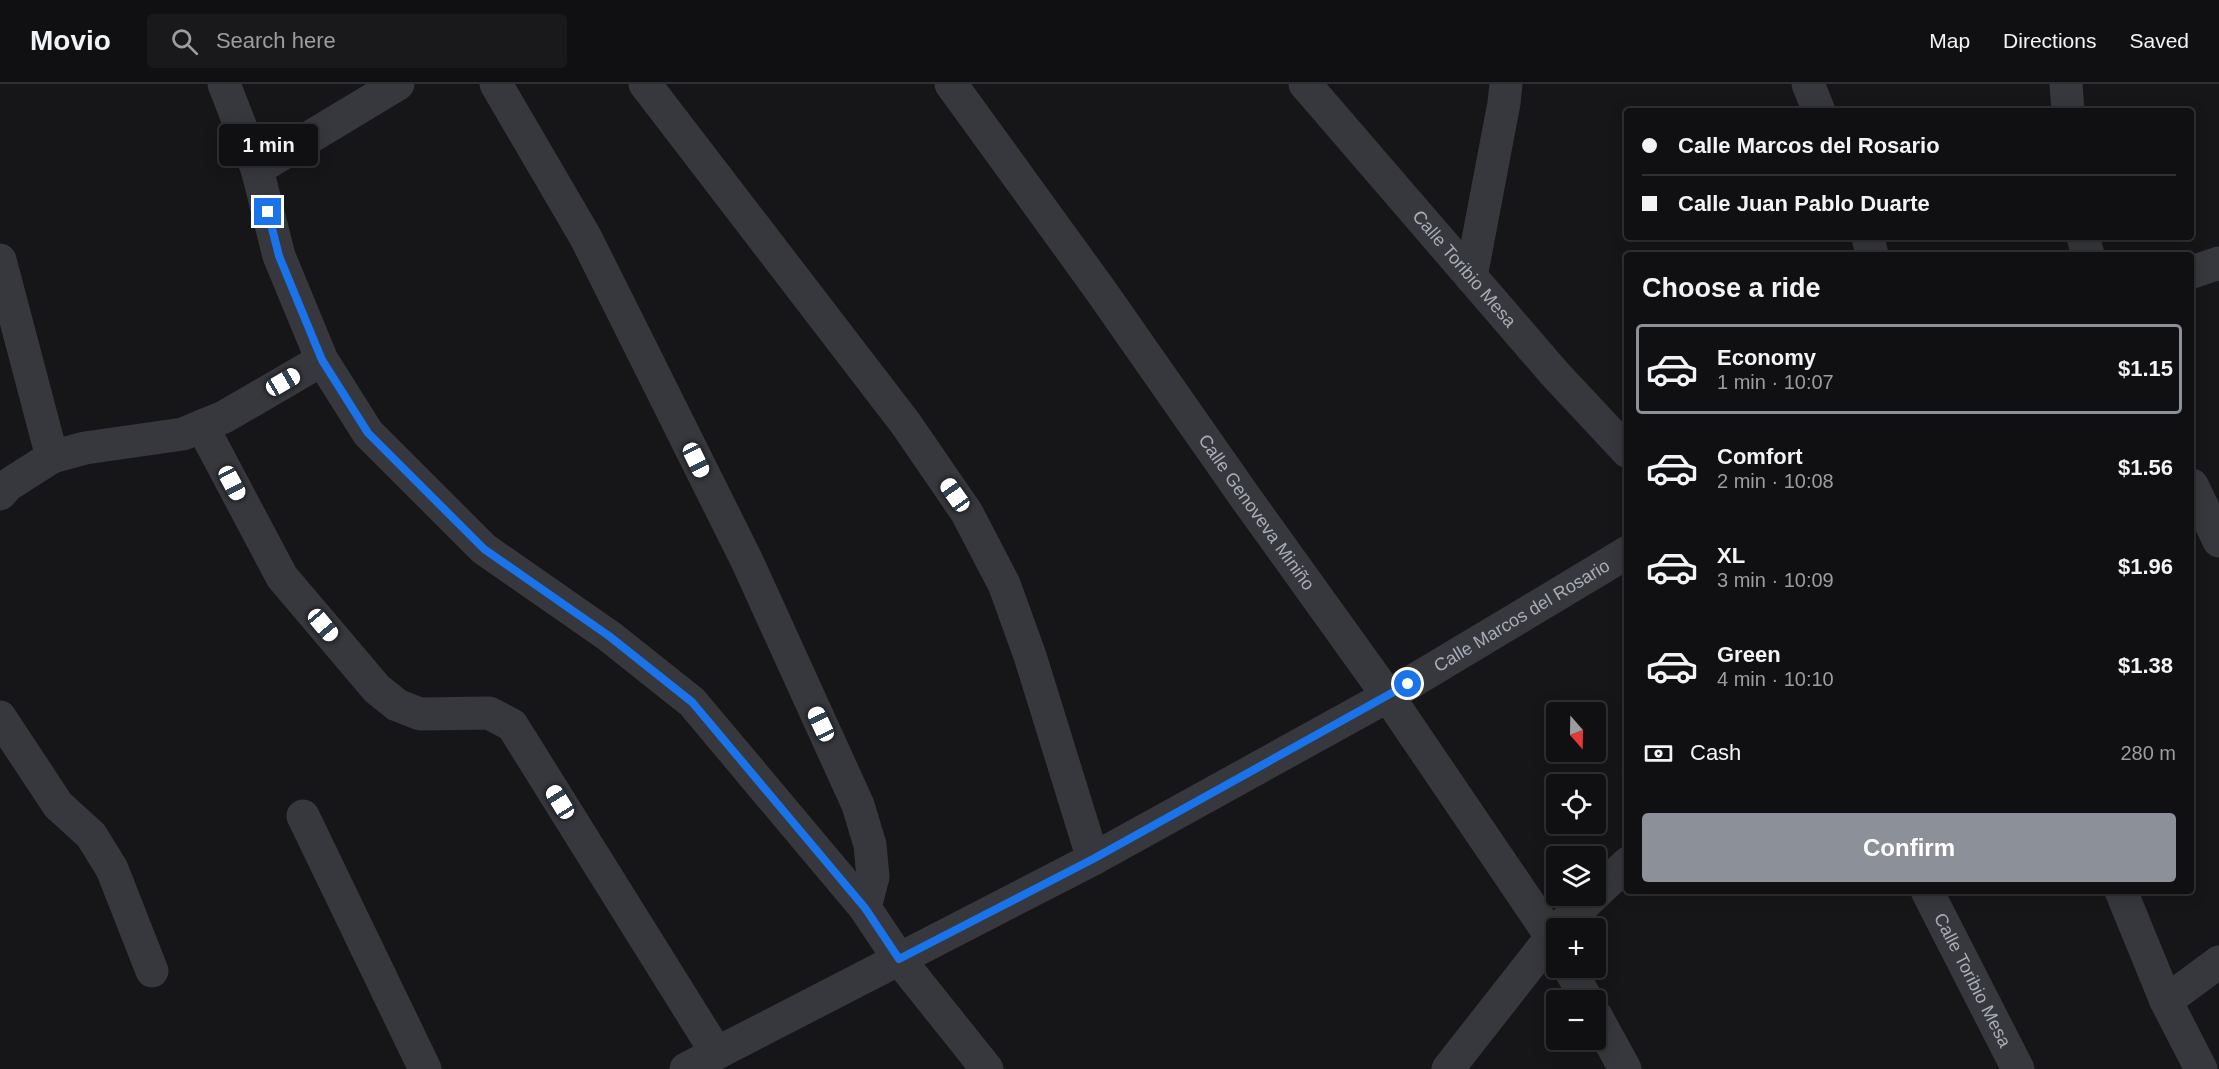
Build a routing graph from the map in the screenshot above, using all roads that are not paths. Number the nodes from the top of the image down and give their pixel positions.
1 (224, 84) edge
2 (398, 84) edge
3 (496, 84) edge
4 (645, 84) edge
5 (951, 84) edge
6 (1305, 84) edge
7 (1506, 84) edge
8 (1808, 84) edge
9 (2066, 84) edge
10 (1818, 108) edge
11 (2068, 108) edge
12 (257, 168) junction
13 (0, 260) edge
14 (2219, 263) edge
15 (2194, 271) edge
16 (1471, 277) junction
17 (322, 360) junction
18 (202, 426) junction
19 (1624, 449) edge
20 (52, 457) junction
21 (2194, 488) edge
22 (0, 495) edge
23 (2219, 541) edge
24 (1624, 554) edge
25 (1388, 696) junction
26 (0, 717) edge
27 (303, 816) dead end
28 (1093, 859) junction
29 (1624, 867) edge
30 (1606, 884) edge
31 (1929, 894) edge
32 (2122, 894) edge
33 (1584, 906) edge
34 (865, 908) junction
35 (1572, 918) edge
36 (1546, 921) edge
37 (1546, 947) edge
38 (899, 959) junction
39 (2219, 962) edge
40 (152, 971) dead end
41 (2166, 1001) junction
42 (1606, 1034) edge
43 (716, 1052) junction
44 (2198, 1068) edge
45 (426, 1069) edge
46 (686, 1069) edge
47 (987, 1069) edge
48 (1448, 1069) edge
49 (1625, 1069) edge
50 (2018, 1069) edge

1 - 12 street
2 - 12 street
3 - 34 street
4 - 28 street
5 - 25 street, Calle Genoveva Miniño
6 - 16 street, Calle Toribio Mesa
7 - 16 street
8 - 10 street
9 - 11 street
12 - 17 street
13 - 20 street
14 - 15 street
16 - 19 street, Calle Toribio Mesa
17 - 18 street
17 - 34 street
18 - 20 street
18 - 43 street
20 - 22 street
21 - 23 street
24 - 25 street, Calle Marcos del Rosario
25 - 28 street, Calle Marcos del Rosario
25 - 36 street, Calle Genoveva Miniño
26 - 40 street
27 - 45 street
28 - 38 street, Calle Marcos del Rosario
29 - 30 street
31 - 50 street, Calle Toribio Mesa
32 - 41 street
33 - 35 street
34 - 38 street
37 - 48 street
38 - 43 street, Calle Marcos del Rosario
38 - 47 street
39 - 41 street
41 - 44 street
42 - 49 street
43 - 46 street, Calle Marcos del Rosario

